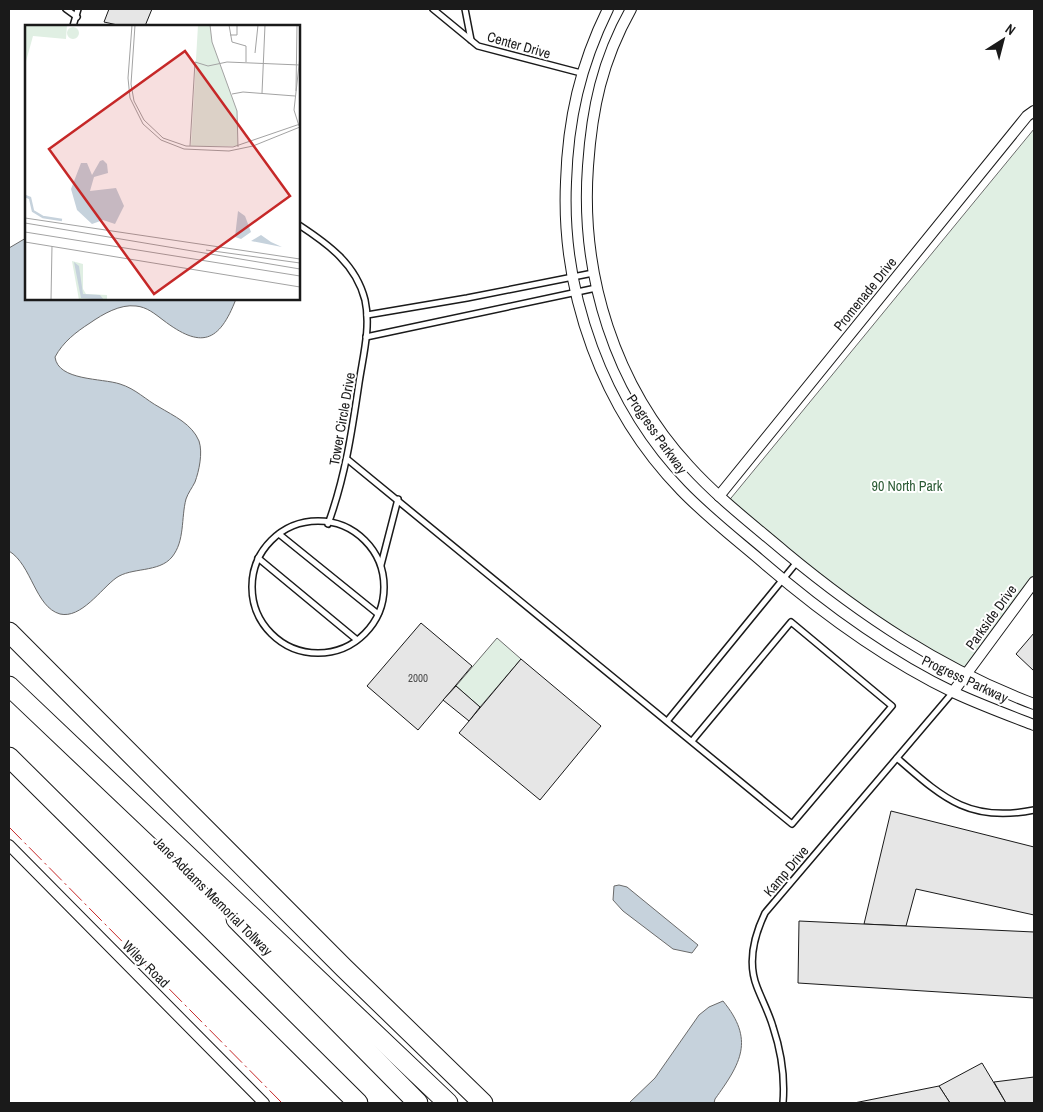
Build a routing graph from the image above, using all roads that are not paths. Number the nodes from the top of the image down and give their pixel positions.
1 (66, 9) edge
2 (78, 9) edge
3 (433, 9) edge
4 (465, 9) edge
5 (608, 9) edge
6 (631, 9) edge
7 (77, 17) junction
8 (73, 25) edge
9 (471, 40) junction
10 (581, 73) junction
11 (1034, 111) edge
12 (300, 226) edge
13 (593, 273) junction
14 (573, 277) junction
15 (596, 288) junction
16 (576, 293) junction
17 (367, 315) junction
18 (366, 337) junction
19 (347, 459) junction
20 (719, 496) junction
21 (398, 499) junction
22 (328, 524) junction
23 (279, 534) junction
24 (258, 558) junction
25 (797, 562) junction
26 (381, 565) junction
27 (783, 580) junction
28 (1034, 582) edge
29 (378, 614) junction
30 (9, 632) edge
31 (357, 640) junction
32 (966, 675) junction
33 (9, 687) edge
34 (953, 692) junction
35 (1034, 704) edge
36 (668, 720) junction
37 (1034, 725) edge
38 (692, 741) junction
39 (9, 758) edge
40 (897, 758) junction
41 (1034, 810) edge
42 (9, 845) edge
43 (264, 1103) edge
44 (358, 1103) edge
45 (418, 1103) edge
46 (448, 1103) edge
47 (483, 1103) edge
48 (783, 1103) edge

1 - 7 lane
2 - 7 lane
3 - 9 lane, Center Drive
4 - 9 lane
5 - 10 street, Progress Parkway
6 - 13 street, Progress Parkway
7 - 8 lane
9 - 10 lane, Center Drive
10 - 14 street, Progress Parkway
11 - 20 street, Promenade Drive
12 - 17 lane, Tower Circle Drive
13 - 14 lane
13 - 15 street, Progress Parkway
14 - 16 street, Progress Parkway
14 - 17 lane
15 - 16 lane
15 - 20 street, Progress Parkway
16 - 18 lane
16 - 27 street, Progress Parkway
17 - 18 lane, Tower Circle Drive
18 - 19 lane, Tower Circle Drive
19 - 21 lane
19 - 22 lane, Tower Circle Drive
20 - 25 street, Progress Parkway
21 - 26 lane
21 - 36 lane
22 - 23 lane
22 - 26 lane
23 - 24 lane
23 - 29 lane
24 - 31 lane
24 - 31 lane
25 - 27 lane
25 - 32 street, Progress Parkway
26 - 29 lane
27 - 34 street, Progress Parkway
27 - 36 lane
28 - 32 street, Parkside Drive
29 - 31 lane
30 - 47 highway
32 - 34 street, Parkside Drive
32 - 35 street, Progress Parkway
33 - 45 highway, Jane Addams Memorial Tollway
33 - 46 highway
34 - 37 street, Progress Parkway
34 - 40 lane, Kamp Drive
36 - 38 lane
38 - 38 lane
39 - 44 highway
40 - 41 lane
40 - 48 lane, Kamp Drive
42 - 43 street, Wiley Road

